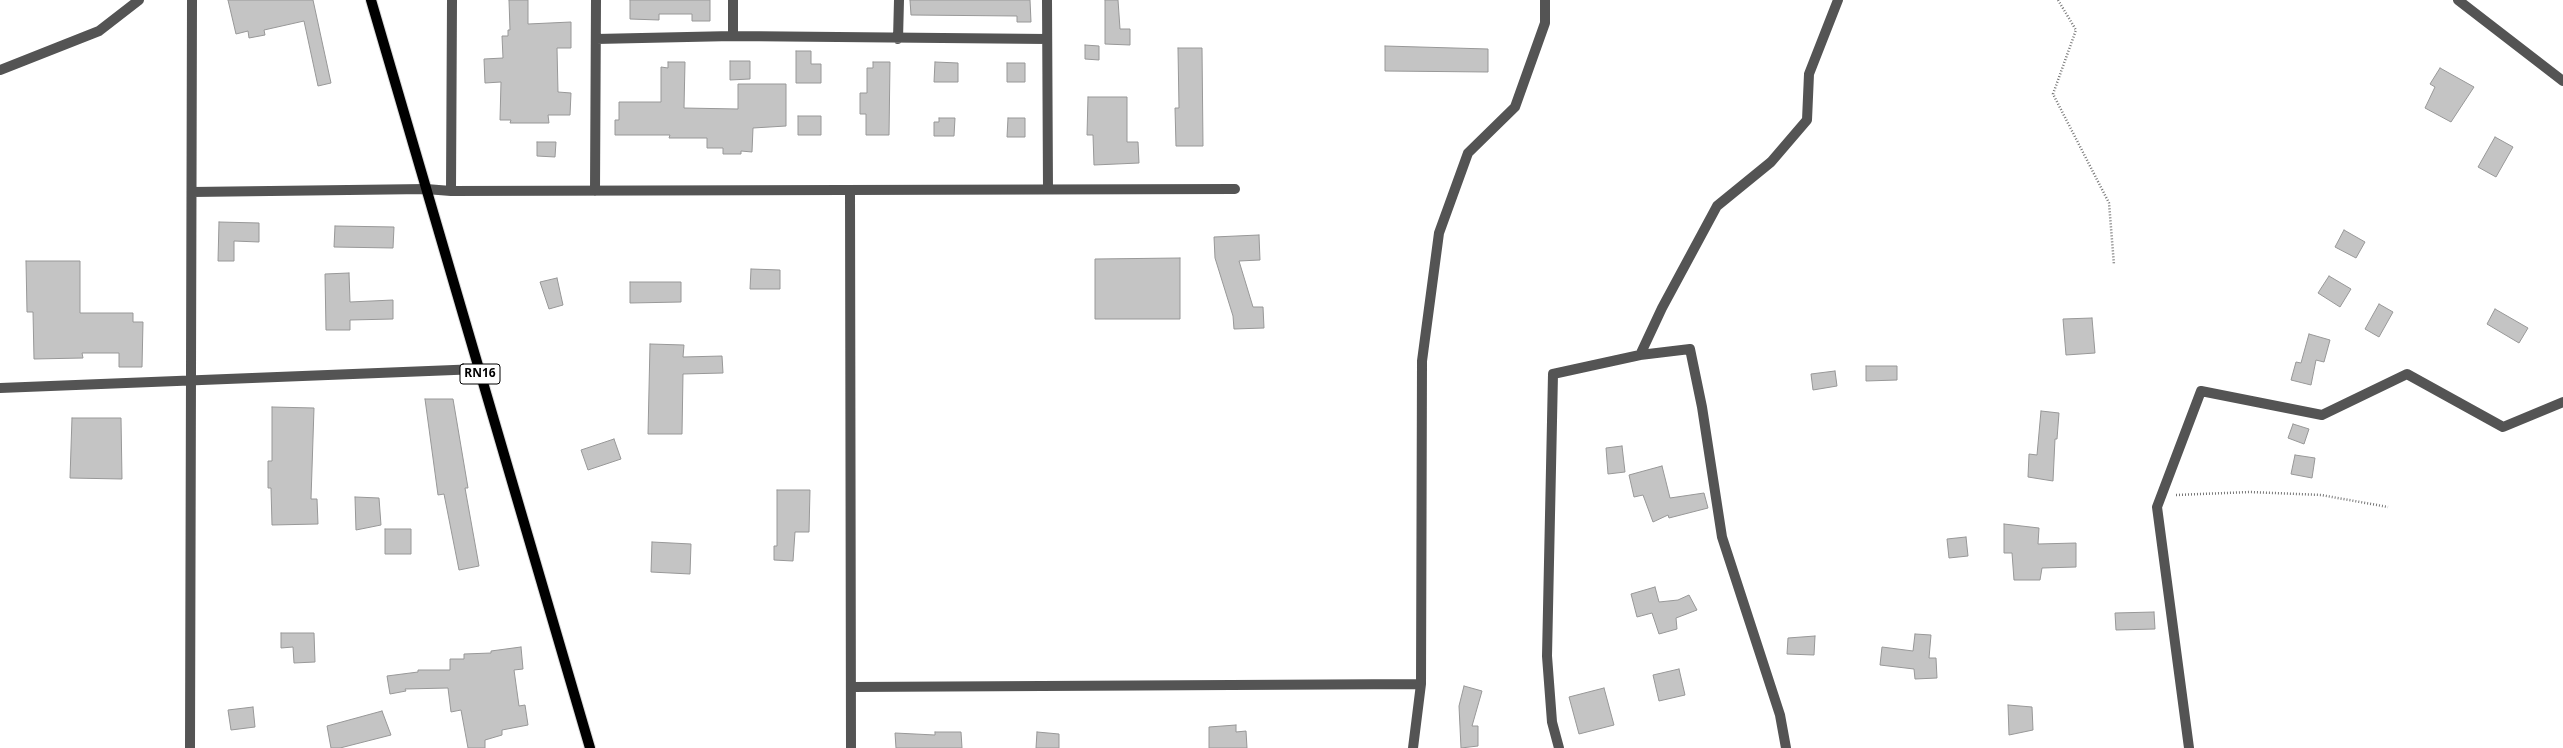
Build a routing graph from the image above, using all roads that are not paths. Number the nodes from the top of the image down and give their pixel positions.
1 (139, 0) edge
2 (192, 0) edge
3 (371, 0) edge
4 (452, 0) edge
5 (596, 0) edge
6 (733, 0) edge
7 (899, 0) edge
8 (1047, 0) edge
9 (1545, 0) edge
10 (1838, 0) edge
11 (2458, 0) edge
12 (733, 36) junction
13 (596, 39) junction
14 (898, 39) junction
15 (1047, 39) junction
16 (0, 70) edge
17 (2563, 81) edge
18 (426, 189) junction
19 (1235, 189) dead end
20 (850, 190) junction
21 (1048, 190) junction
22 (451, 191) junction
23 (595, 191) junction
24 (192, 192) junction
25 (1640, 355) junction
26 (479, 370) junction
27 (191, 382) junction
28 (0, 388) edge
29 (2563, 402) edge
30 (1422, 684) junction
31 (852, 687) junction
32 (190, 748) edge
33 (590, 748) edge
34 (851, 748) edge
35 (1413, 748) edge
36 (1560, 748) edge
37 (1786, 748) edge
38 (2189, 748) edge

1 - 16 street
2 - 24 street
3 - 18 main road, RN16
4 - 22 street
5 - 13 street
6 - 12 street
7 - 14 street
8 - 15 street
9 - 30 street
10 - 25 street
11 - 17 street
12 - 13 street
12 - 14 street
13 - 23 street
14 - 15 street
15 - 21 street
18 - 22 street
18 - 24 street
18 - 26 main road, RN16
19 - 21 street
20 - 21 street
20 - 23 street
20 - 31 street
22 - 23 street
24 - 27 street
25 - 36 street
25 - 37 street
26 - 27 street
26 - 33 main road, RN16
27 - 28 street
27 - 32 street
29 - 38 street
30 - 31 street
30 - 35 street
31 - 34 street

